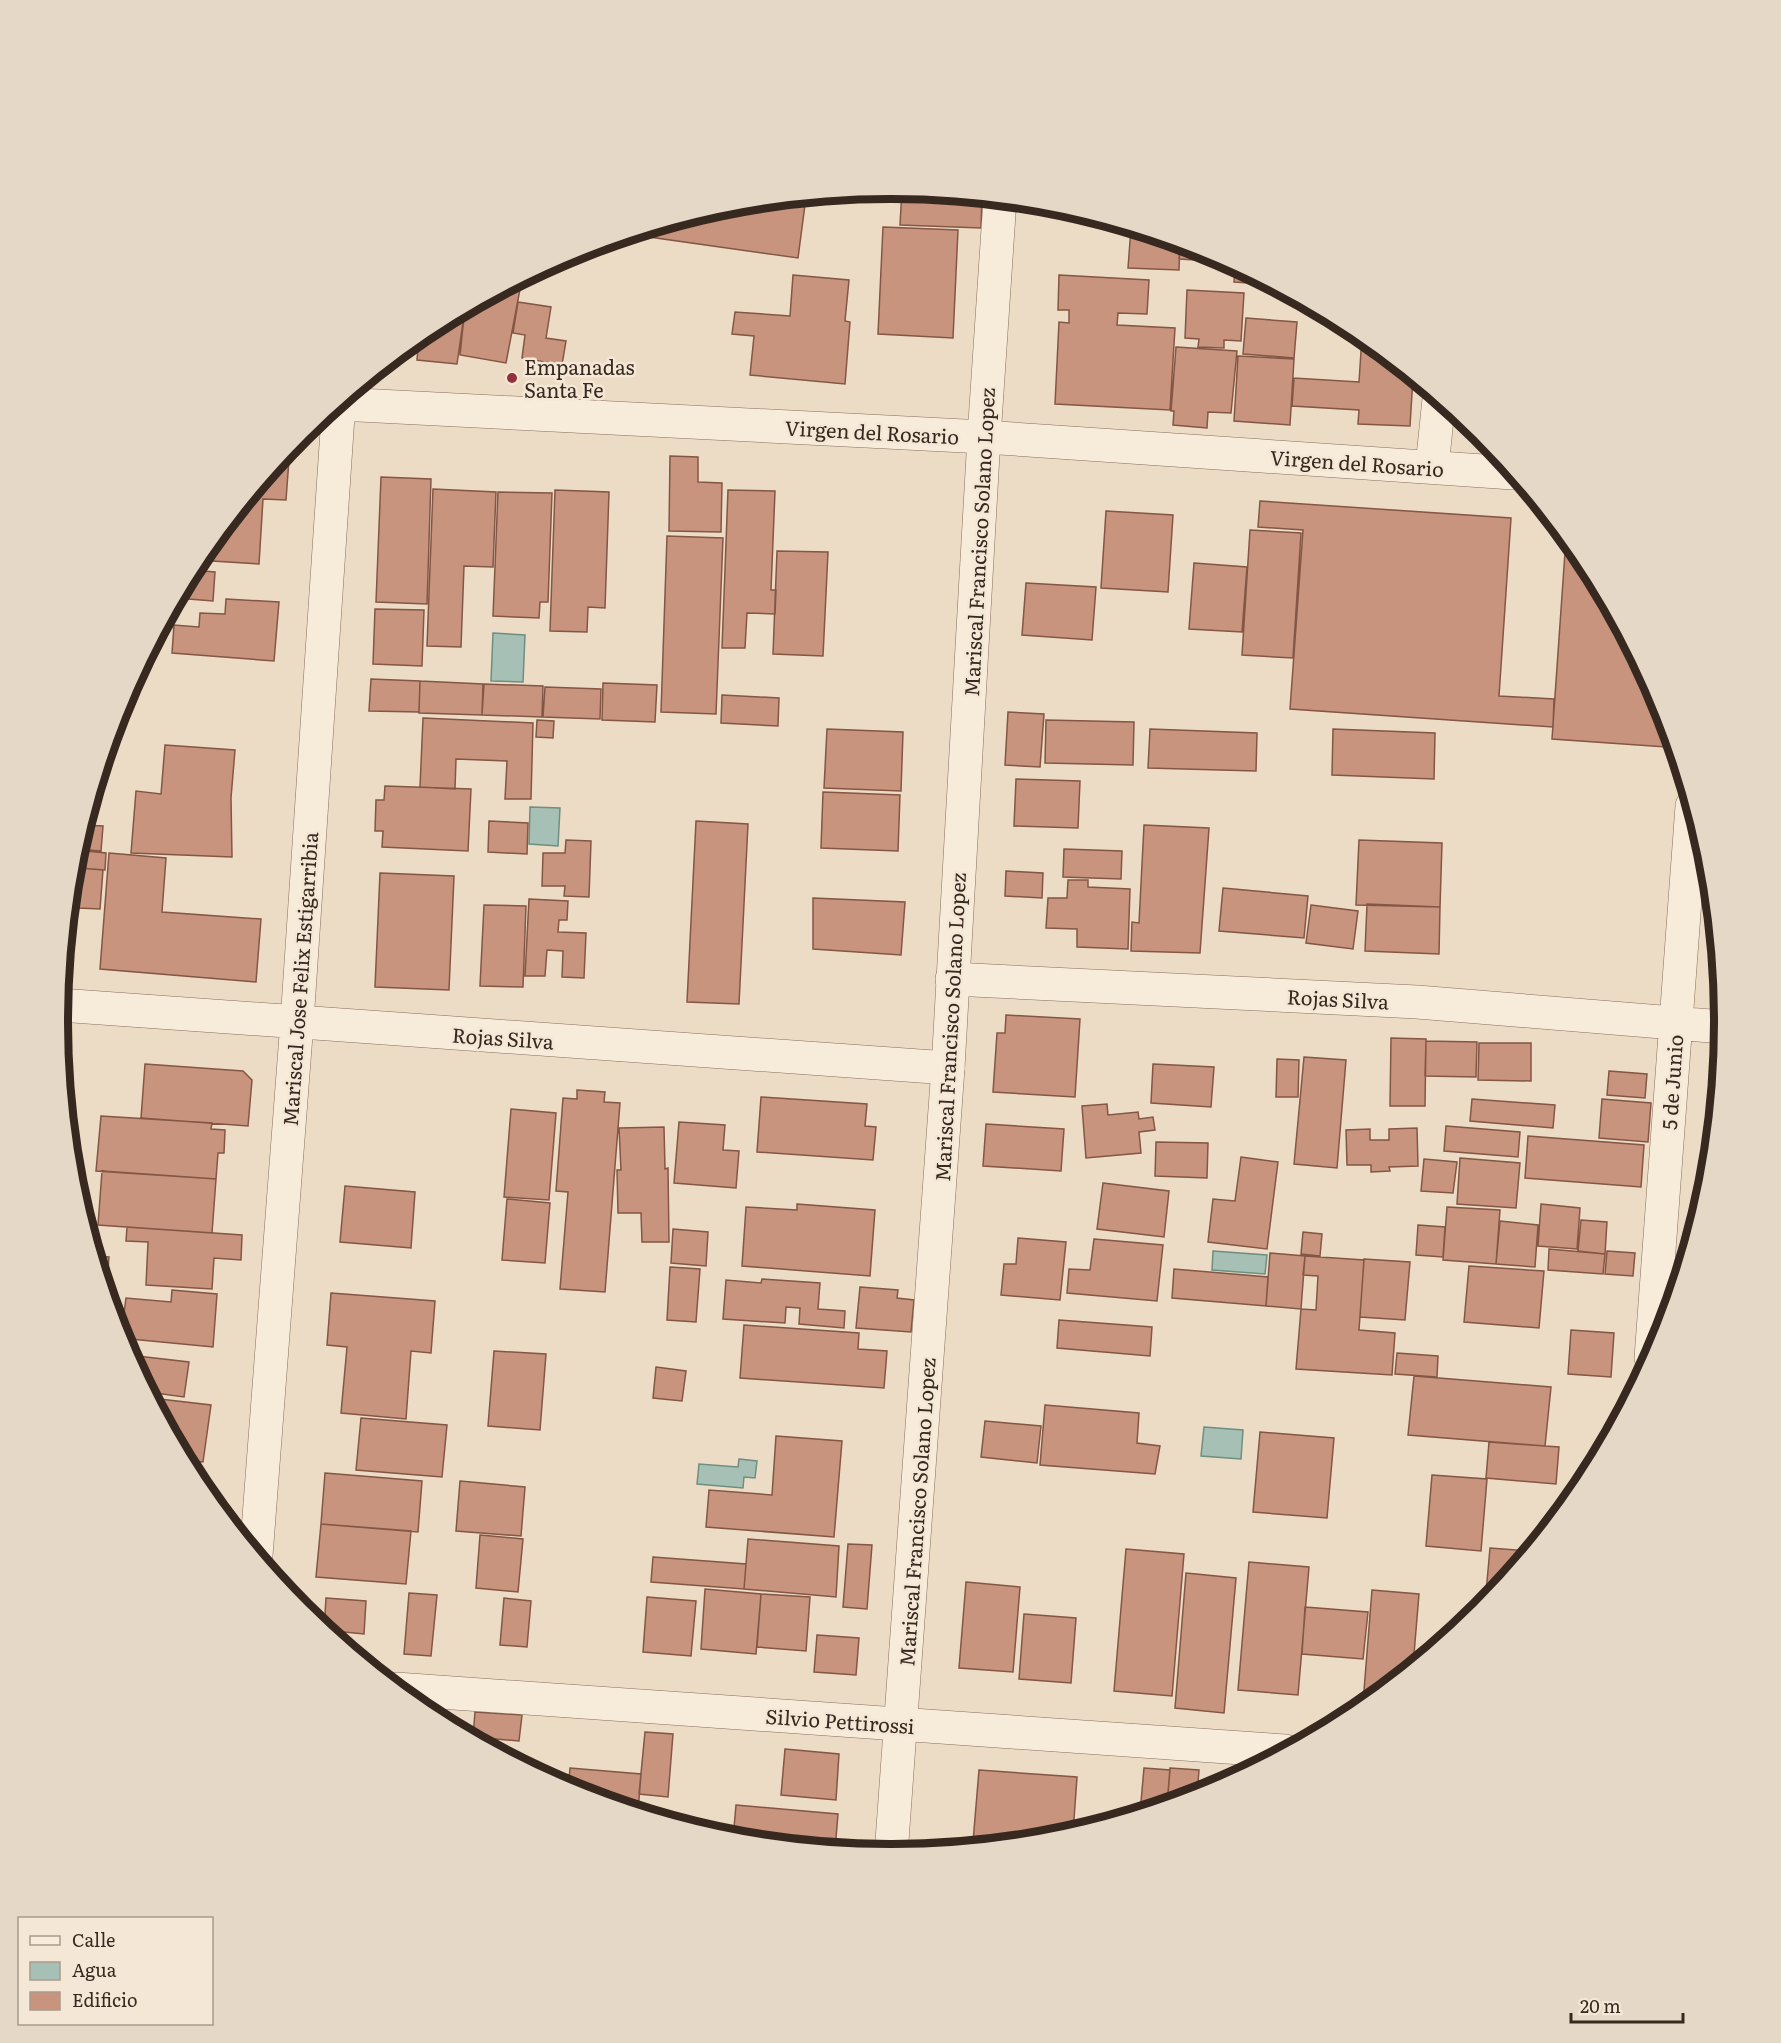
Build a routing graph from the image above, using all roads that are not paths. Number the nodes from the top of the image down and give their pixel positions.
1 (1000, 206) edge
2 (348, 403) edge
3 (1438, 408) edge
4 (338, 412) edge
5 (984, 437) junction
6 (1432, 467) junction
7 (1502, 471) edge
8 (1690, 829) edge
9 (952, 979) junction
10 (68, 1006) edge
11 (297, 1022) junction
12 (1675, 1024) junction
13 (1714, 1026) edge
14 (948, 1068) junction
15 (1653, 1331) edge
16 (257, 1546) edge
17 (411, 1690) edge
18 (901, 1724) junction
19 (1273, 1750) edge
20 (892, 1844) edge

1 - 5 street, Mariscal Francisco Solano Lopez
2 - 5 street, Virgen del Rosario
3 - 6 street
4 - 11 street, Mariscal Jose Felix Estigarribia
5 - 6 street, Virgen del Rosario
5 - 9 street, Mariscal Francisco Solano Lopez
6 - 7 street, Virgen del Rosario
8 - 12 street, 5 de Junio
9 - 12 street, Rojas Silva
9 - 14 street, Mariscal Francisco Solano Lopez
10 - 11 street, Rojas Silva
11 - 14 street, Rojas Silva
11 - 16 street, Mariscal Jose Felix Estigarribia
12 - 13 street, Rojas Silva
12 - 15 street, 5 de Junio
14 - 18 street, Mariscal Francisco Solano Lopez
17 - 18 street, Silvio Pettirossi
18 - 19 street, Silvio Pettirossi
18 - 20 street, Mariscal Francisco Solano Lopez

